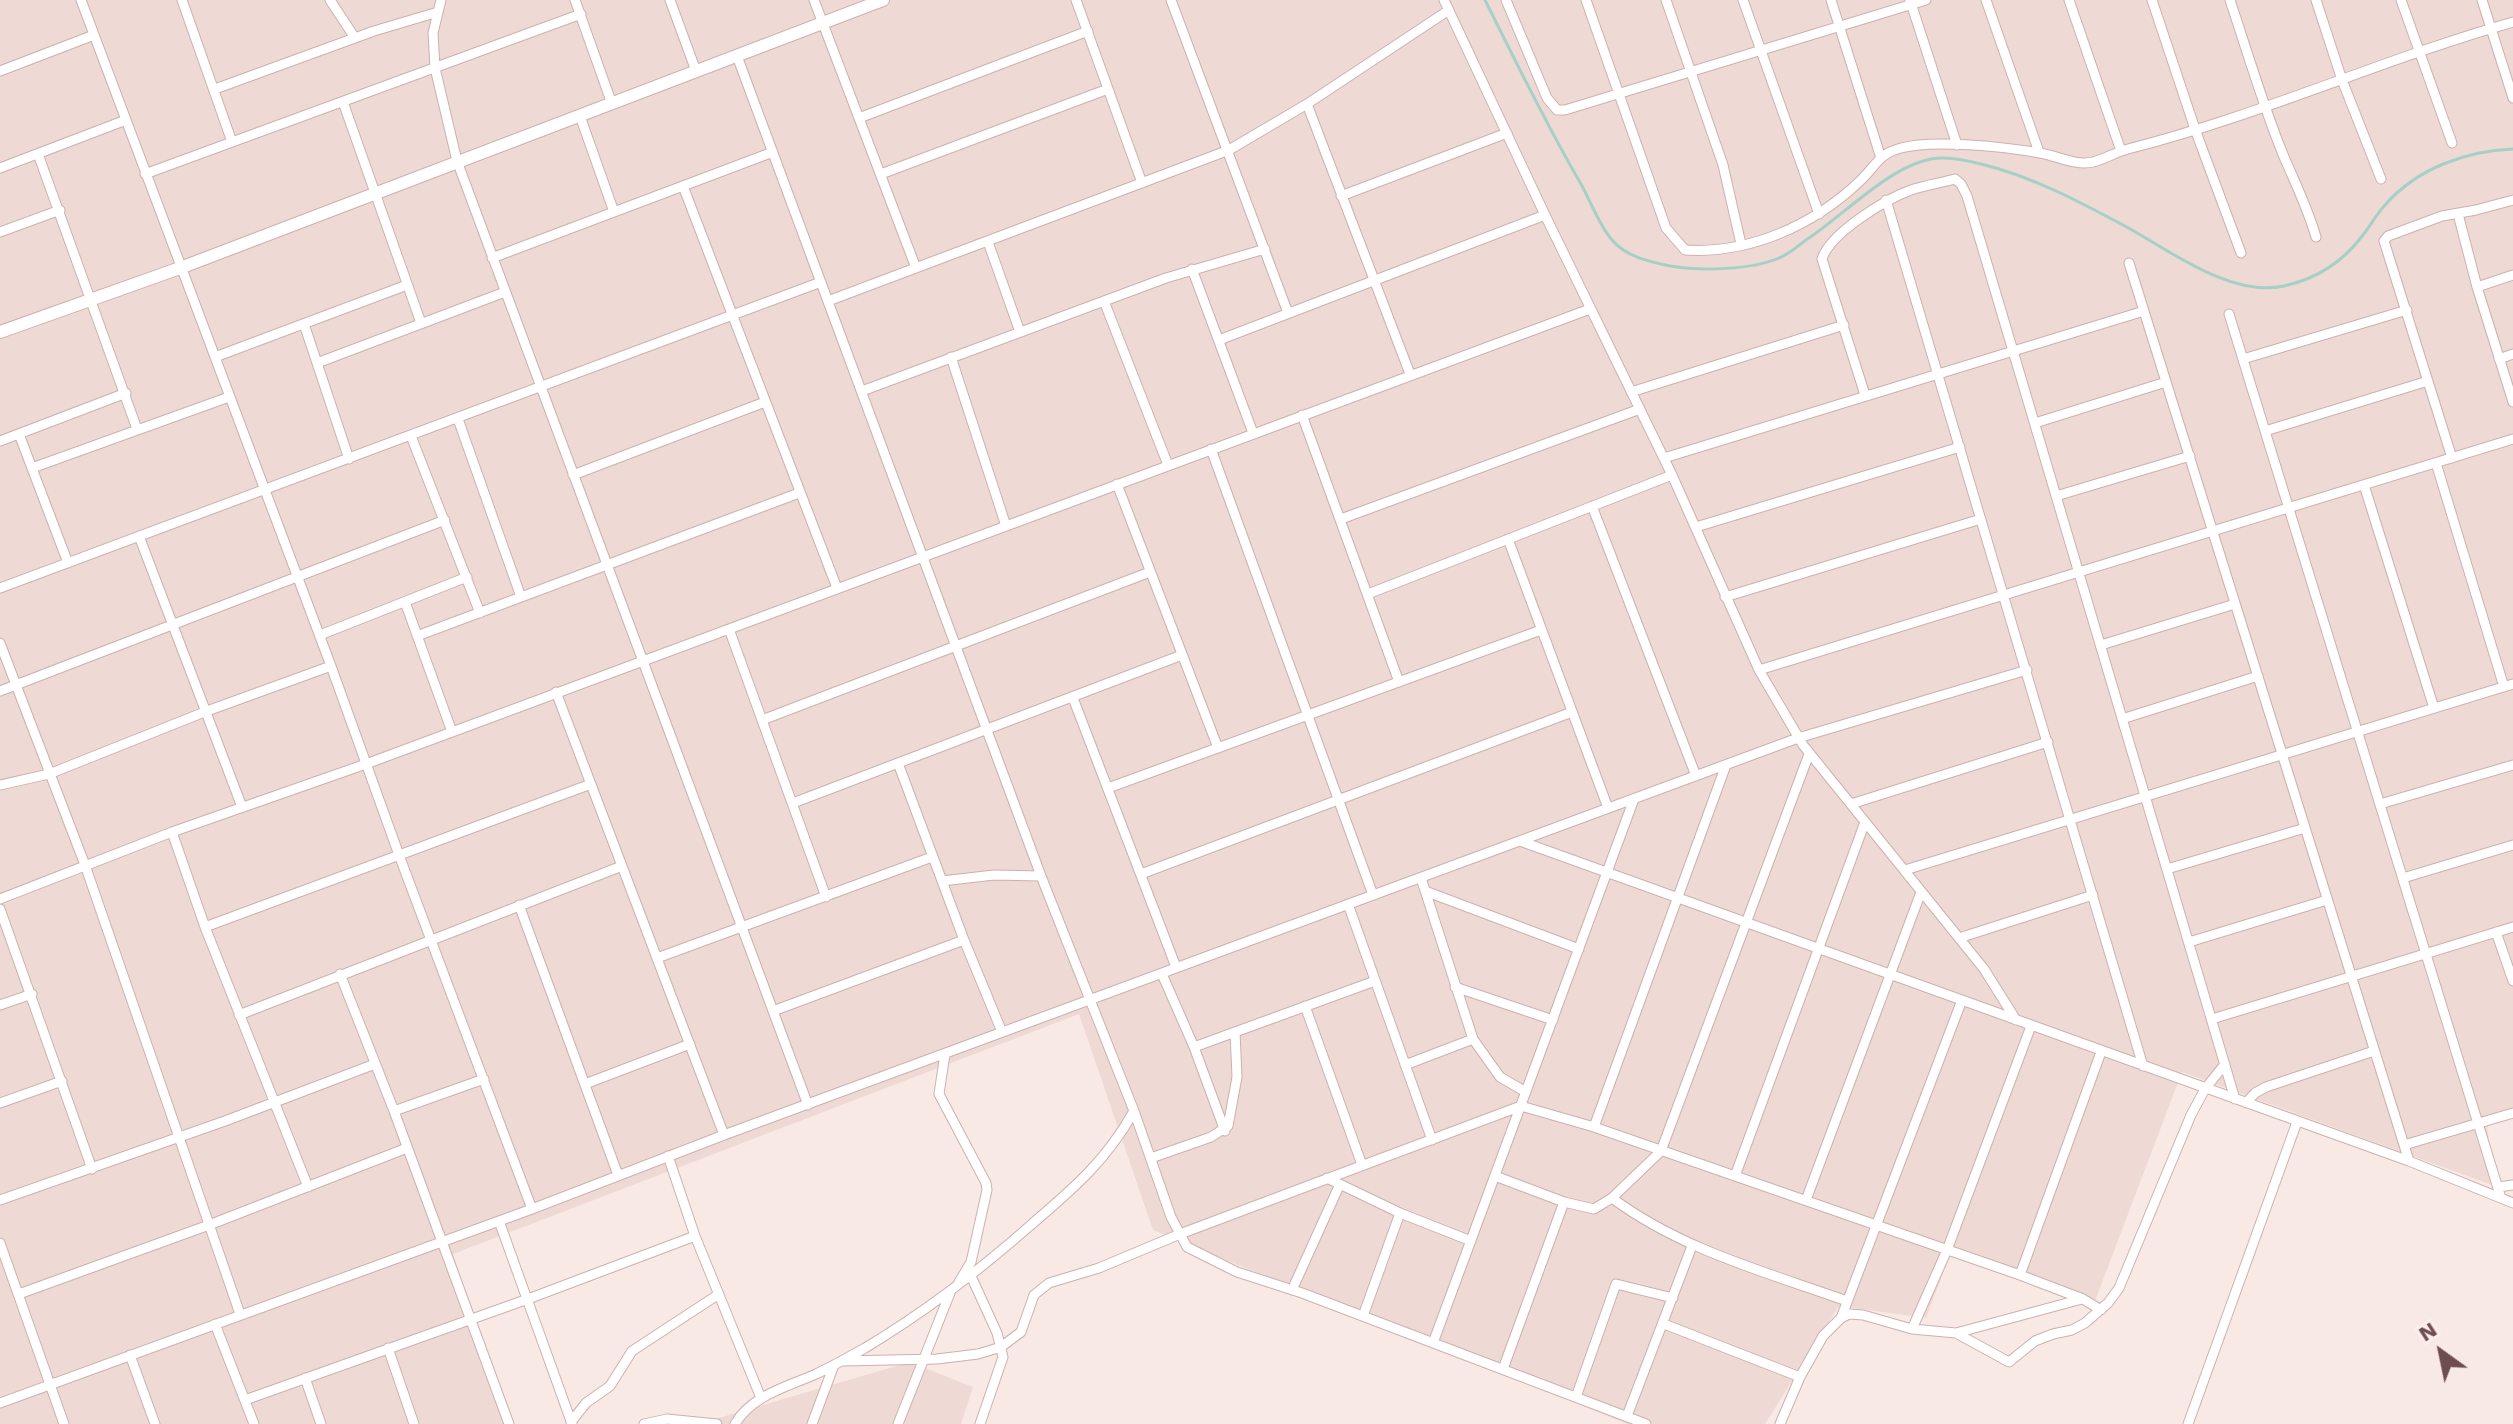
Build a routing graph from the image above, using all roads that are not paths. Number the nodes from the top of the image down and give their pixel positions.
1 (81, 0) edge
2 (182, 0) edge
3 (330, 0) edge
4 (441, 0) edge
5 (575, 0) edge
6 (670, 0) edge
7 (814, 0) edge
8 (883, 0) edge
9 (1076, 0) edge
10 (1171, 0) edge
11 (1506, 0) edge
12 (1586, 0) edge
13 (1666, 0) edge
14 (1743, 0) edge
15 (1831, 0) edge
16 (1926, 0) edge
17 (1986, 0) edge
18 (2069, 0) edge
19 (2152, 0) edge
20 (2230, 0) edge
21 (2316, 0) edge
22 (2401, 0) edge
23 (2482, 0) edge
24 (1911, 2) edge
25 (1447, 5) edge
26 (438, 12) junction
27 (581, 14) junction
28 (2513, 22) edge
29 (822, 23) junction
30 (1840, 25) junction
31 (2492, 28) junction
32 (1088, 31) junction
33 (94, 35) junction
34 (355, 38) junction
35 (1760, 51) junction
36 (2419, 52) junction
37 (737, 56) junction
38 (435, 68) junction
39 (0, 71) edge
40 (696, 71) junction
41 (1692, 73) junction
42 (2342, 80) junction
43 (215, 89) junction
44 (1108, 89) junction
45 (1620, 95) junction
46 (2513, 98) edge
47 (343, 102) junction
48 (612, 104) junction
49 (1307, 104) junction
50 (2265, 106) junction
51 (580, 116) junction
52 (859, 118) junction
53 (126, 120) junction
54 (2196, 132) junction
55 (1507, 133) junction
56 (232, 142) junction
57 (2452, 143) dead end
58 (1957, 145) junction
59 (1229, 150) junction
60 (2121, 151) junction
61 (773, 152) junction
62 (2039, 152) junction
63 (38, 154) junction
64 (1880, 155) junction
65 (457, 161) junction
66 (0, 168) edge
67 (145, 174) junction
68 (881, 174) junction
69 (2381, 179) dead end
70 (1142, 183) junction
71 (683, 186) junction
72 (374, 193) junction
73 (1341, 196) junction
74 (1886, 200) junction
75 (2513, 200) edge
76 (60, 210) junction
77 (614, 212) junction
78 (1819, 214) junction
79 (2458, 214) junction
80 (1545, 215) junction
81 (0, 232) edge
82 (2316, 237) dead end
83 (988, 242) junction
84 (1741, 244) junction
85 (1265, 249) junction
86 (2241, 253) dead end
87 (492, 258) junction
88 (2129, 263) dead end
89 (180, 268) junction
90 (916, 268) junction
91 (1192, 269) junction
92 (2513, 275) edge
93 (821, 282) junction
94 (1373, 282) junction
95 (407, 285) junction
96 (2477, 287) junction
97 (505, 292) junction
98 (91, 298) junction
99 (828, 301) junction
100 (1104, 301) junction
101 (1590, 309) junction
102 (2407, 310) junction
103 (2144, 311) junction
104 (1288, 313) junction
105 (2229, 314) dead end
106 (731, 315) junction
107 (421, 323) junction
108 (304, 324) junction
109 (1844, 325) junction
110 (0, 332) edge
111 (1020, 332) junction
112 (1219, 340) junction
113 (2013, 350) junction
114 (2513, 354) edge
115 (215, 357) junction
116 (951, 357) junction
117 (2243, 359) junction
118 (2499, 359) junction
119 (317, 363) junction
120 (1938, 373) junction
121 (1410, 374) junction
122 (2428, 381) junction
123 (2166, 382) junction
124 (541, 386) junction
125 (862, 391) junction
126 (1631, 392) junction
127 (126, 393) junction
128 (1865, 395) junction
129 (229, 397) junction
130 (765, 402) junction
131 (2513, 402) edge
132 (1640, 409) junction
133 (1302, 415) junction
134 (458, 419) junction
135 (2035, 423) junction
136 (137, 429) junction
137 (2265, 431) junction
138 (1253, 433) junction
139 (19, 434) junction
140 (411, 436) junction
141 (2513, 439) edge
142 (0, 441) edge
143 (1960, 447) junction
144 (1211, 449) junction
145 (2190, 456) junction
146 (1664, 458) junction
147 (2452, 458) junction
148 (349, 459) junction
149 (2436, 463) junction
150 (1168, 465) junction
151 (32, 468) junction
152 (573, 475) junction
153 (1672, 475) junction
154 (1117, 484) junction
155 (2364, 485) junction
156 (265, 490) junction
157 (799, 493) junction
158 (2056, 496) junction
159 (1592, 506) junction
160 (2289, 508) junction
161 (1341, 519) junction
162 (1981, 519) junction
163 (445, 520) junction
164 (1006, 526) junction
165 (1696, 527) junction
166 (2213, 531) junction
167 (139, 536) junction
168 (1508, 539) junction
169 (923, 556) junction
170 (68, 563) junction
171 (606, 566) junction
172 (1150, 572) junction
173 (2079, 572) junction
174 (467, 577) junction
175 (299, 579) junction
176 (0, 588) edge
177 (837, 588) junction
178 (1368, 594) junction
179 (2004, 594) junction
180 (521, 597) junction
181 (1725, 597) junction
182 (405, 602) junction
183 (2235, 604) junction
184 (480, 613) junction
185 (174, 626) junction
186 (729, 629) junction
187 (1541, 630) junction
188 (320, 635) junction
189 (417, 636) junction
190 (0, 643) edge
191 (2101, 645) junction
192 (957, 647) junction
193 (1182, 655) junction
194 (643, 661) junction
195 (331, 666) junction
196 (1759, 670) junction
197 (2027, 670) junction
198 (2258, 676) junction
199 (1399, 682) junction
200 (16, 685) junction
201 (2508, 685) edge
202 (0, 691) edge
203 (556, 692) junction
204 (1073, 698) junction
205 (2434, 708) junction
206 (207, 711) junction
207 (1572, 712) junction
208 (1308, 715) junction
209 (2122, 719) junction
210 (762, 720) junction
211 (989, 728) junction
212 (452, 732) junction
213 (2358, 732) junction
214 (1798, 738) junction
215 (2048, 742) junction
216 (1218, 748) junction
217 (1809, 754) junction
218 (2282, 755) junction
219 (898, 763) junction
220 (366, 764) junction
221 (1726, 765) junction
222 (2513, 765) edge
223 (49, 774) junction
224 (1696, 776) junction
225 (591, 784) junction
226 (0, 785) edge
227 (1108, 788) junction
228 (2145, 797) junction
229 (1634, 799) junction
230 (1339, 800) junction
231 (793, 803) junction
232 (1851, 804) junction
233 (2380, 804) junction
234 (242, 807) junction
235 (1608, 808) junction
236 (2071, 819) junction
237 (1865, 822) junction
238 (2305, 828) junction
239 (172, 832) junction
240 (1520, 841) junction
241 (2513, 845) edge
242 (399, 855) junction
243 (932, 857) junction
244 (85, 865) junction
245 (622, 866) junction
246 (2167, 869) junction
247 (1905, 870) junction
248 (1607, 872) junction
249 (1141, 874) junction
250 (1041, 876) junction
251 (1421, 878) junction
252 (2403, 878) junction
253 (942, 881) junction
254 (1425, 891) junction
255 (1921, 892) junction
256 (1373, 895) junction
257 (2093, 895) junction
258 (826, 897) junction
259 (1678, 898) junction
260 (0, 899) edge
261 (2327, 900) junction
262 (1348, 904) junction
263 (519, 905) junction
264 (0, 909) edge
265 (1746, 922) junction
266 (205, 927) junction
267 (2513, 927) edge
268 (740, 928) junction
269 (2496, 932) junction
270 (1959, 938) junction
271 (432, 939) junction
272 (964, 940) junction
273 (2189, 942) junction
274 (1819, 948) junction
275 (1579, 949) junction
276 (2426, 953) junction
277 (657, 958) junction
278 (1176, 967) junction
279 (340, 974) junction
280 (1162, 974) junction
281 (1890, 975) junction
282 (2351, 976) junction
283 (1375, 981) junction
284 (2513, 981) edge
285 (1455, 987) junction
286 (32, 994) junction
287 (1089, 1000) junction
288 (1962, 1000) junction
289 (0, 1005) edge
290 (1305, 1006) junction
291 (773, 1011) junction
292 (239, 1015) junction
293 (2212, 1019) junction
294 (1553, 1020) junction
295 (2016, 1020) junction
296 (2031, 1026) junction
297 (1002, 1032) junction
298 (1235, 1032) junction
299 (1473, 1039) junction
300 (690, 1044) junction
301 (1194, 1047) junction
302 (2374, 1051) junction
303 (2101, 1052) junction
304 (945, 1054) junction
305 (375, 1064) junction
306 (2225, 1064) junction
307 (1405, 1065) junction
308 (2143, 1066) junction
309 (484, 1079) junction
310 (62, 1081) junction
311 (585, 1084) junction
312 (2205, 1089) junction
313 (1526, 1092) junction
314 (2235, 1099) junction
315 (0, 1103) edge
316 (274, 1103) junction
317 (2246, 1103) junction
318 (808, 1105) junction
319 (1521, 1106) junction
320 (394, 1111) junction
321 (1134, 1111) junction
322 (2513, 1113) edge
323 (2297, 1122) junction
324 (2478, 1123) junction
325 (1594, 1127) junction
326 (1225, 1131) junction
327 (724, 1135) junction
328 (179, 1138) junction
329 (1432, 1140) junction
330 (2404, 1145) junction
331 (407, 1148) junction
332 (1661, 1151) junction
333 (668, 1156) junction
334 (1151, 1158) junction
335 (2409, 1161) junction
336 (1362, 1165) junction
337 (92, 1169) junction
338 (618, 1175) junction
339 (1495, 1176) junction
340 (1735, 1176) junction
341 (1327, 1178) junction
342 (1340, 1184) junction
343 (2513, 1185) edge
344 (308, 1187) junction
345 (2499, 1192) junction
346 (1612, 1198) junction
347 (0, 1200) edge
348 (1806, 1200) junction
349 (1564, 1202) junction
350 (2513, 1203) edge
351 (532, 1209) junction
352 (1400, 1213) junction
353 (499, 1221) junction
354 (209, 1225) junction
355 (1875, 1226) junction
356 (1180, 1234) junction
357 (695, 1236) junction
358 (1471, 1241) junction
359 (440, 1242) junction
360 (0, 1243) edge
361 (1692, 1246) junction
362 (1947, 1250) junction
363 (2020, 1275) junction
364 (971, 1276) junction
365 (1292, 1290) junction
366 (951, 1291) junction
367 (19, 1294) junction
368 (719, 1294) junction
369 (1673, 1298) junction
370 (528, 1299) junction
371 (2083, 1299) junction
372 (1847, 1301) junction
373 (2101, 1310) junction
374 (240, 1314) junction
375 (1363, 1316) junction
376 (1841, 1318) junction
377 (470, 1320) junction
378 (215, 1324) junction
379 (1664, 1324) junction
380 (1912, 1329) junction
381 (1956, 1333) junction
382 (1433, 1343) junction
383 (1001, 1347) junction
384 (388, 1348) junction
385 (130, 1355) junction
386 (923, 1360) junction
387 (838, 1363) junction
388 (1503, 1369) junction
389 (1800, 1377) junction
390 (305, 1378) junction
391 (50, 1386) junction
392 (1576, 1397) junction
393 (761, 1398) junction
394 (245, 1400) junction
395 (0, 1403) edge
396 (1627, 1416) junction
397 (571, 1423) edge
398 (649, 1423) edge
399 (64, 1424) edge
400 (155, 1424) edge
401 (254, 1424) edge
402 (321, 1424) edge
403 (414, 1424) edge
404 (509, 1424) edge
405 (717, 1424) edge
406 (735, 1424) edge
407 (812, 1424) edge
408 (898, 1424) edge
409 (980, 1424) edge
410 (1646, 1424) edge
411 (1780, 1424) edge
412 (2188, 1424) edge

1 - 33 street
2 - 43 street
3 - 34 street
4 - 26 street
5 - 27 street
6 - 40 street
7 - 29 street
8 - 29 street
9 - 32 street
10 - 59 street
11 - 45 street
12 - 45 street
13 - 41 street
14 - 35 street
15 - 30 street
16 - 24 street
17 - 62 street
18 - 60 street
19 - 54 street
20 - 50 street
21 - 42 street
22 - 36 street
23 - 31 street
24 - 30 street
24 - 58 street
25 - 49 street
25 - 55 street
26 - 34 street
26 - 38 street
27 - 38 street
27 - 48 street
28 - 31 street
29 - 37 street
29 - 52 street
30 - 35 street
30 - 64 street
31 - 36 street
31 - 46 street
32 - 44 street
32 - 52 street
33 - 39 street
33 - 53 street
34 - 43 street
35 - 41 street
35 - 78 street
36 - 42 street
36 - 57 street
37 - 40 street
37 - 61 street
38 - 47 street
38 - 65 street
40 - 48 street
41 - 45 street
41 - 84 street
42 - 50 street
42 - 69 street
43 - 56 street
44 - 68 street
44 - 70 street
45 - 84 street
47 - 56 street
47 - 72 street
48 - 51 street
49 - 59 street
49 - 73 street
50 - 54 street
50 - 82 street
51 - 65 street
51 - 77 street
52 - 68 street
53 - 63 street
53 - 67 street
54 - 60 street
54 - 86 street
55 - 73 street
55 - 80 street
56 - 67 street
58 - 62 street
58 - 64 street
59 - 70 street
59 - 85 street
60 - 62 street
61 - 71 street
61 - 93 street
63 - 66 street
63 - 76 street
64 - 78 street
65 - 72 street
65 - 87 street
67 - 89 street
68 - 90 street
70 - 83 street
71 - 77 street
71 - 106 street
72 - 89 street
72 - 95 street
73 - 94 street
74 - 109 street
74 - 113 street
74 - 120 street
75 - 79 street
76 - 81 street
76 - 98 street
77 - 87 street
78 - 84 street
79 - 96 street
79 - 102 street
80 - 94 street
80 - 101 street
83 - 90 street
83 - 111 street
85 - 91 street
85 - 104 street
87 - 97 street
88 - 103 street
89 - 98 street
89 - 115 street
90 - 99 street
91 - 100 street
91 - 112 street
92 - 96 street
93 - 99 street
93 - 106 street
94 - 104 street
94 - 121 street
95 - 107 street
95 - 108 street
96 - 118 street
97 - 107 street
97 - 124 street
98 - 110 street
98 - 127 street
99 - 125 street
100 - 111 street
100 - 150 street
101 - 121 street
101 - 126 street
102 - 117 street
102 - 122 street
103 - 113 street
103 - 123 street
104 - 112 street
105 - 117 street
106 - 124 street
106 - 130 street
107 - 119 street
108 - 115 street
108 - 119 street
109 - 126 street
109 - 128 street
111 - 116 street
112 - 138 street
113 - 120 street
113 - 135 street
114 - 118 street
115 - 129 street
116 - 125 street
116 - 164 street
117 - 137 street
118 - 131 street
119 - 148 street
120 - 128 street
120 - 143 street
121 - 133 street
122 - 137 street
122 - 147 street
123 - 135 street
123 - 145 street
124 - 134 street
124 - 152 street
125 - 169 street
126 - 132 street
127 - 136 street
127 - 139 street
128 - 146 street
129 - 136 street
129 - 156 street
130 - 152 street
130 - 157 street
132 - 146 street
132 - 161 street
133 - 138 street
133 - 161 street
134 - 140 street
134 - 180 street
135 - 158 street
136 - 151 street
137 - 160 street
138 - 144 street
139 - 142 street
139 - 151 street
140 - 148 street
140 - 163 street
141 - 147 street
143 - 162 street
143 - 165 street
144 - 150 street
144 - 208 street
145 - 158 street
145 - 166 street
146 - 153 street
147 - 149 street
148 - 156 street
149 - 155 street
149 - 201 street
150 - 154 street
151 - 170 street
152 - 171 street
153 - 159 street
153 - 165 street
154 - 164 street
154 - 172 street
155 - 160 street
155 - 205 street
156 - 167 street
156 - 175 street
157 - 171 street
157 - 177 street
158 - 173 street
159 - 168 street
159 - 224 street
160 - 166 street
160 - 213 street
161 - 178 street
162 - 179 street
162 - 181 street
163 - 174 street
163 - 175 street
164 - 169 street
165 - 181 street
166 - 173 street
166 - 183 street
167 - 170 street
167 - 185 street
168 - 178 street
168 - 187 street
169 - 177 street
169 - 192 street
170 - 176 street
171 - 180 street
171 - 194 street
172 - 192 street
172 - 193 street
173 - 179 street
173 - 191 street
174 - 182 street
174 - 184 street
175 - 185 street
175 - 188 street
177 - 186 street
178 - 199 street
179 - 196 street
179 - 197 street
180 - 184 street
181 - 196 street
182 - 188 street
182 - 189 street
183 - 191 street
183 - 198 street
184 - 189 street
185 - 200 street
185 - 206 street
186 - 194 street
186 - 210 street
187 - 199 street
187 - 207 street
188 - 195 street
189 - 212 street
190 - 200 street
191 - 209 street
192 - 210 street
192 - 211 street
193 - 204 street
193 - 216 street
194 - 203 street
194 - 268 street
195 - 206 street
195 - 220 street
196 - 214 street
197 - 214 street
197 - 215 street
198 - 209 street
198 - 218 street
199 - 208 street
200 - 202 street
200 - 223 street
201 - 205 street
203 - 212 street
203 - 225 street
204 - 211 street
204 - 227 street
205 - 213 street
206 - 223 street
206 - 234 street
207 - 230 street
207 - 235 street
208 - 216 street
208 - 230 street
209 - 228 street
210 - 231 street
211 - 219 street
211 - 250 street
212 - 220 street
213 - 218 street
213 - 233 street
214 - 217 street
214 - 221 street
215 - 232 street
215 - 236 street
216 - 227 street
217 - 232 street
217 - 265 street
218 - 228 street
218 - 238 street
219 - 231 street
219 - 243 street
220 - 234 street
220 - 242 street
221 - 224 street
221 - 259 street
222 - 233 street
223 - 226 street
223 - 244 street
224 - 229 street
225 - 242 street
225 - 245 street
227 - 249 street
228 - 236 street
228 - 246 street
229 - 235 street
229 - 248 street
230 - 249 street
230 - 256 street
231 - 258 street
232 - 237 street
233 - 252 street
234 - 239 street
235 - 240 street
236 - 247 street
236 - 257 street
237 - 247 street
237 - 274 street
238 - 246 street
238 - 261 street
239 - 244 street
239 - 266 street
240 - 248 street
240 - 251 street
241 - 252 street
242 - 266 street
242 - 271 street
243 - 253 street
243 - 258 street
244 - 260 street
244 - 328 street
245 - 263 street
245 - 277 street
246 - 273 street
247 - 255 street
248 - 259 street
248 - 275 street
249 - 278 street
250 - 253 street
250 - 287 street
251 - 254 street
251 - 256 street
252 - 276 street
253 - 272 street
254 - 275 street
254 - 285 street
255 - 270 street
255 - 281 street
256 - 262 street
257 - 270 street
257 - 308 street
258 - 268 street
259 - 265 street
259 - 325 street
261 - 273 street
261 - 282 street
262 - 278 street
262 - 283 street
263 - 271 street
263 - 311 street
264 - 286 street
265 - 274 street
265 - 332 street
266 - 292 street
267 - 269 street
268 - 277 street
268 - 291 street
269 - 276 street
269 - 284 street
270 - 295 street
271 - 279 street
271 - 309 street
272 - 291 street
272 - 297 street
273 - 293 street
274 - 281 street
274 - 340 street
275 - 294 street
276 - 282 street
276 - 324 street
277 - 300 street
278 - 280 street
279 - 292 street
279 - 305 street
280 - 287 street
280 - 301 street
281 - 288 street
281 - 348 street
282 - 293 street
282 - 302 street
283 - 290 street
283 - 307 street
285 - 294 street
285 - 299 street
286 - 289 street
286 - 310 street
287 - 297 street
287 - 321 street
288 - 295 street
288 - 355 street
290 - 298 street
290 - 336 street
291 - 318 street
292 - 316 street
293 - 306 street
294 - 313 street
295 - 296 street
296 - 303 street
296 - 362 street
297 - 304 street
298 - 301 street
298 - 326 street
299 - 307 street
299 - 313 street
300 - 311 street
300 - 327 street
301 - 326 street
302 - 317 street
302 - 330 street
303 - 308 street
303 - 363 street
304 - 318 street
304 - 366 street
305 - 316 street
305 - 320 street
306 - 312 street
306 - 314 street
307 - 329 street
308 - 312 street
309 - 320 street
309 - 351 street
310 - 315 street
310 - 337 street
311 - 338 street
312 - 314 street
312 - 373 street
313 - 319 street
314 - 317 street
316 - 328 street
316 - 344 street
317 - 323 street
318 - 327 street
319 - 325 street
319 - 329 street
319 - 339 street
320 - 331 street
321 - 334 street
321 - 364 street
322 - 324 street
323 - 335 street
323 - 412 street
324 - 330 street
324 - 345 street
325 - 332 street
326 - 334 street
327 - 333 street
328 - 337 street
328 - 354 street
329 - 336 street
330 - 335 street
331 - 344 street
331 - 359 street
332 - 340 street
332 - 346 street
333 - 338 street
333 - 357 street
334 - 356 street
335 - 345 street
336 - 341 street
337 - 347 street
338 - 351 street
339 - 349 street
339 - 358 street
340 - 348 street
341 - 342 street
341 - 356 street
342 - 352 street
342 - 365 street
343 - 345 street
344 - 354 street
345 - 350 street
346 - 349 street
346 - 361 street
348 - 355 street
349 - 388 street
351 - 353 street
352 - 358 street
352 - 375 street
353 - 359 street
353 - 370 street
354 - 367 street
354 - 374 street
355 - 362 street
355 - 372 street
356 - 365 street
356 - 383 street
357 - 368 street
357 - 370 street
358 - 382 street
359 - 374 street
359 - 377 street
360 - 367 street
361 - 369 street
361 - 372 street
362 - 363 street
362 - 380 street
363 - 371 street
364 - 366 street
364 - 383 street
365 - 375 street
366 - 386 street
366 - 387 street
367 - 391 street
368 - 393 street
368 - 397 street
369 - 379 street
369 - 392 street
370 - 377 street
370 - 397 street
371 - 373 street
371 - 381 street
372 - 376 street
373 - 381 street
374 - 378 street
375 - 382 street
376 - 380 street
376 - 389 street
377 - 384 street
377 - 404 street
378 - 385 street
378 - 394 street
379 - 389 street
379 - 396 street
380 - 381 street
382 - 388 street
383 - 386 street
383 - 409 street
384 - 390 street
384 - 403 street
385 - 391 street
385 - 400 street
386 - 387 street
386 - 408 street
387 - 393 street
387 - 407 street
388 - 392 street
389 - 411 street
390 - 394 street
390 - 402 street
391 - 395 street
391 - 399 street
392 - 396 street
393 - 406 street
394 - 401 street
396 - 410 street
398 - 405 street

